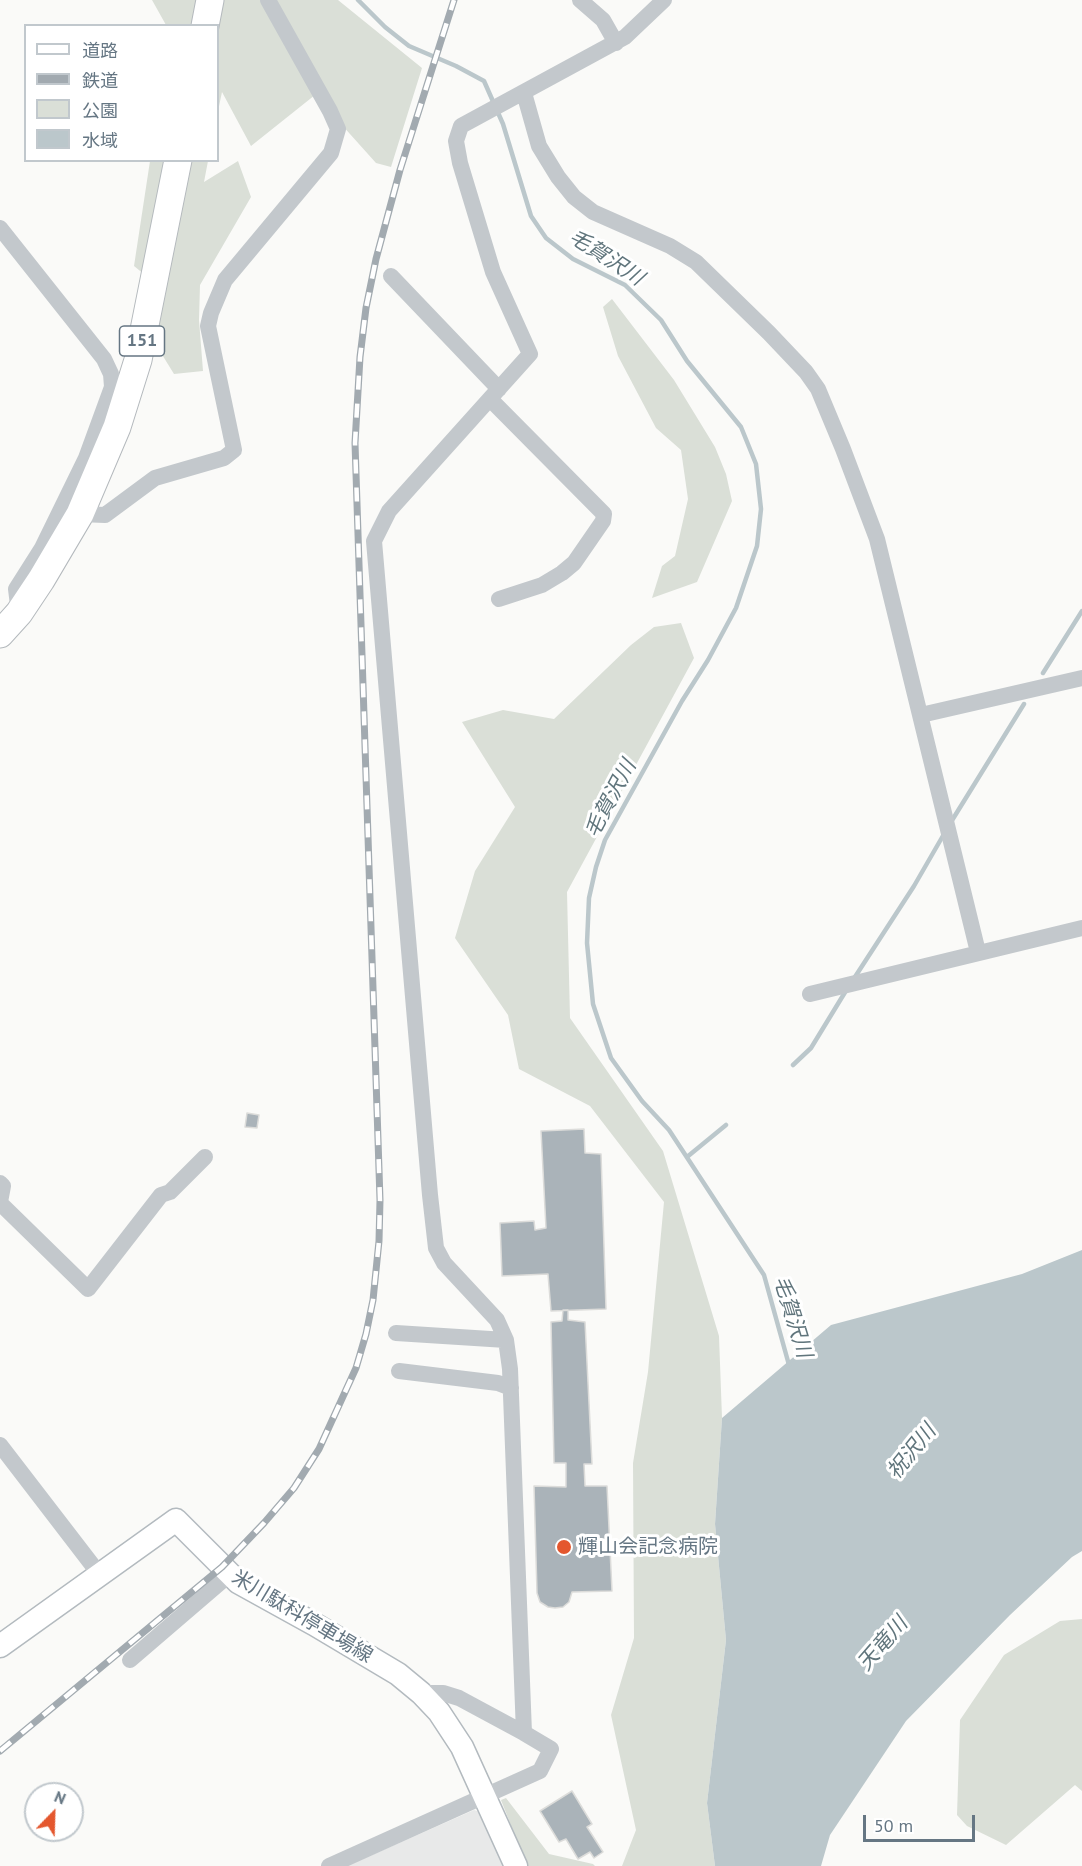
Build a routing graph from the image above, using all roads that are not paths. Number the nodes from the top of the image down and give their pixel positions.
1 (210, 0) edge
2 (268, 0) edge
3 (580, 0) edge
4 (664, 0) edge
5 (205, 24) edge
6 (616, 43) junction
7 (518, 95) junction
8 (178, 162) edge
9 (0, 228) edge
10 (391, 276) dead end
11 (495, 394) junction
12 (80, 514) junction
13 (499, 599) dead end
14 (19, 613) junction
15 (0, 634) edge
16 (1082, 678) edge
17 (921, 715) junction
18 (1082, 928) edge
19 (978, 952) junction
20 (810, 994) dead end
21 (205, 1157) dead end
22 (0, 1183) edge
23 (0, 1203) edge
24 (396, 1333) dead end
25 (506, 1340) junction
26 (399, 1371) dead end
27 (511, 1388) junction
28 (0, 1445) edge
29 (100, 1575) junction
30 (228, 1575) junction
31 (0, 1646) edge
32 (130, 1660) dead end
33 (421, 1693) junction
34 (524, 1733) junction
35 (484, 1797) junction
36 (329, 1866) edge
37 (516, 1866) edge

1 - 5 highway
2 - 12 street
3 - 6 street
4 - 6 street
6 - 7 street
7 - 11 street
7 - 17 street
8 - 12 highway, 151
9 - 14 street
10 - 11 street
11 - 13 street
11 - 25 street
12 - 14 highway, 151
14 - 15 highway, 151
16 - 17 street
17 - 19 street
18 - 19 street
19 - 20 street
21 - 23 street
22 - 23 street
24 - 25 street
25 - 27 street
26 - 27 street
27 - 34 street
28 - 29 street
29 - 30 main road, 米川駄科停車場線
29 - 31 main road, 米川駄科停車場線
30 - 32 street
30 - 33 main road, 米川駄科停車場線
33 - 34 street
33 - 35 main road, 米川駄科停車場線
34 - 35 street
35 - 36 street
35 - 37 main road, 米川駄科停車場線

